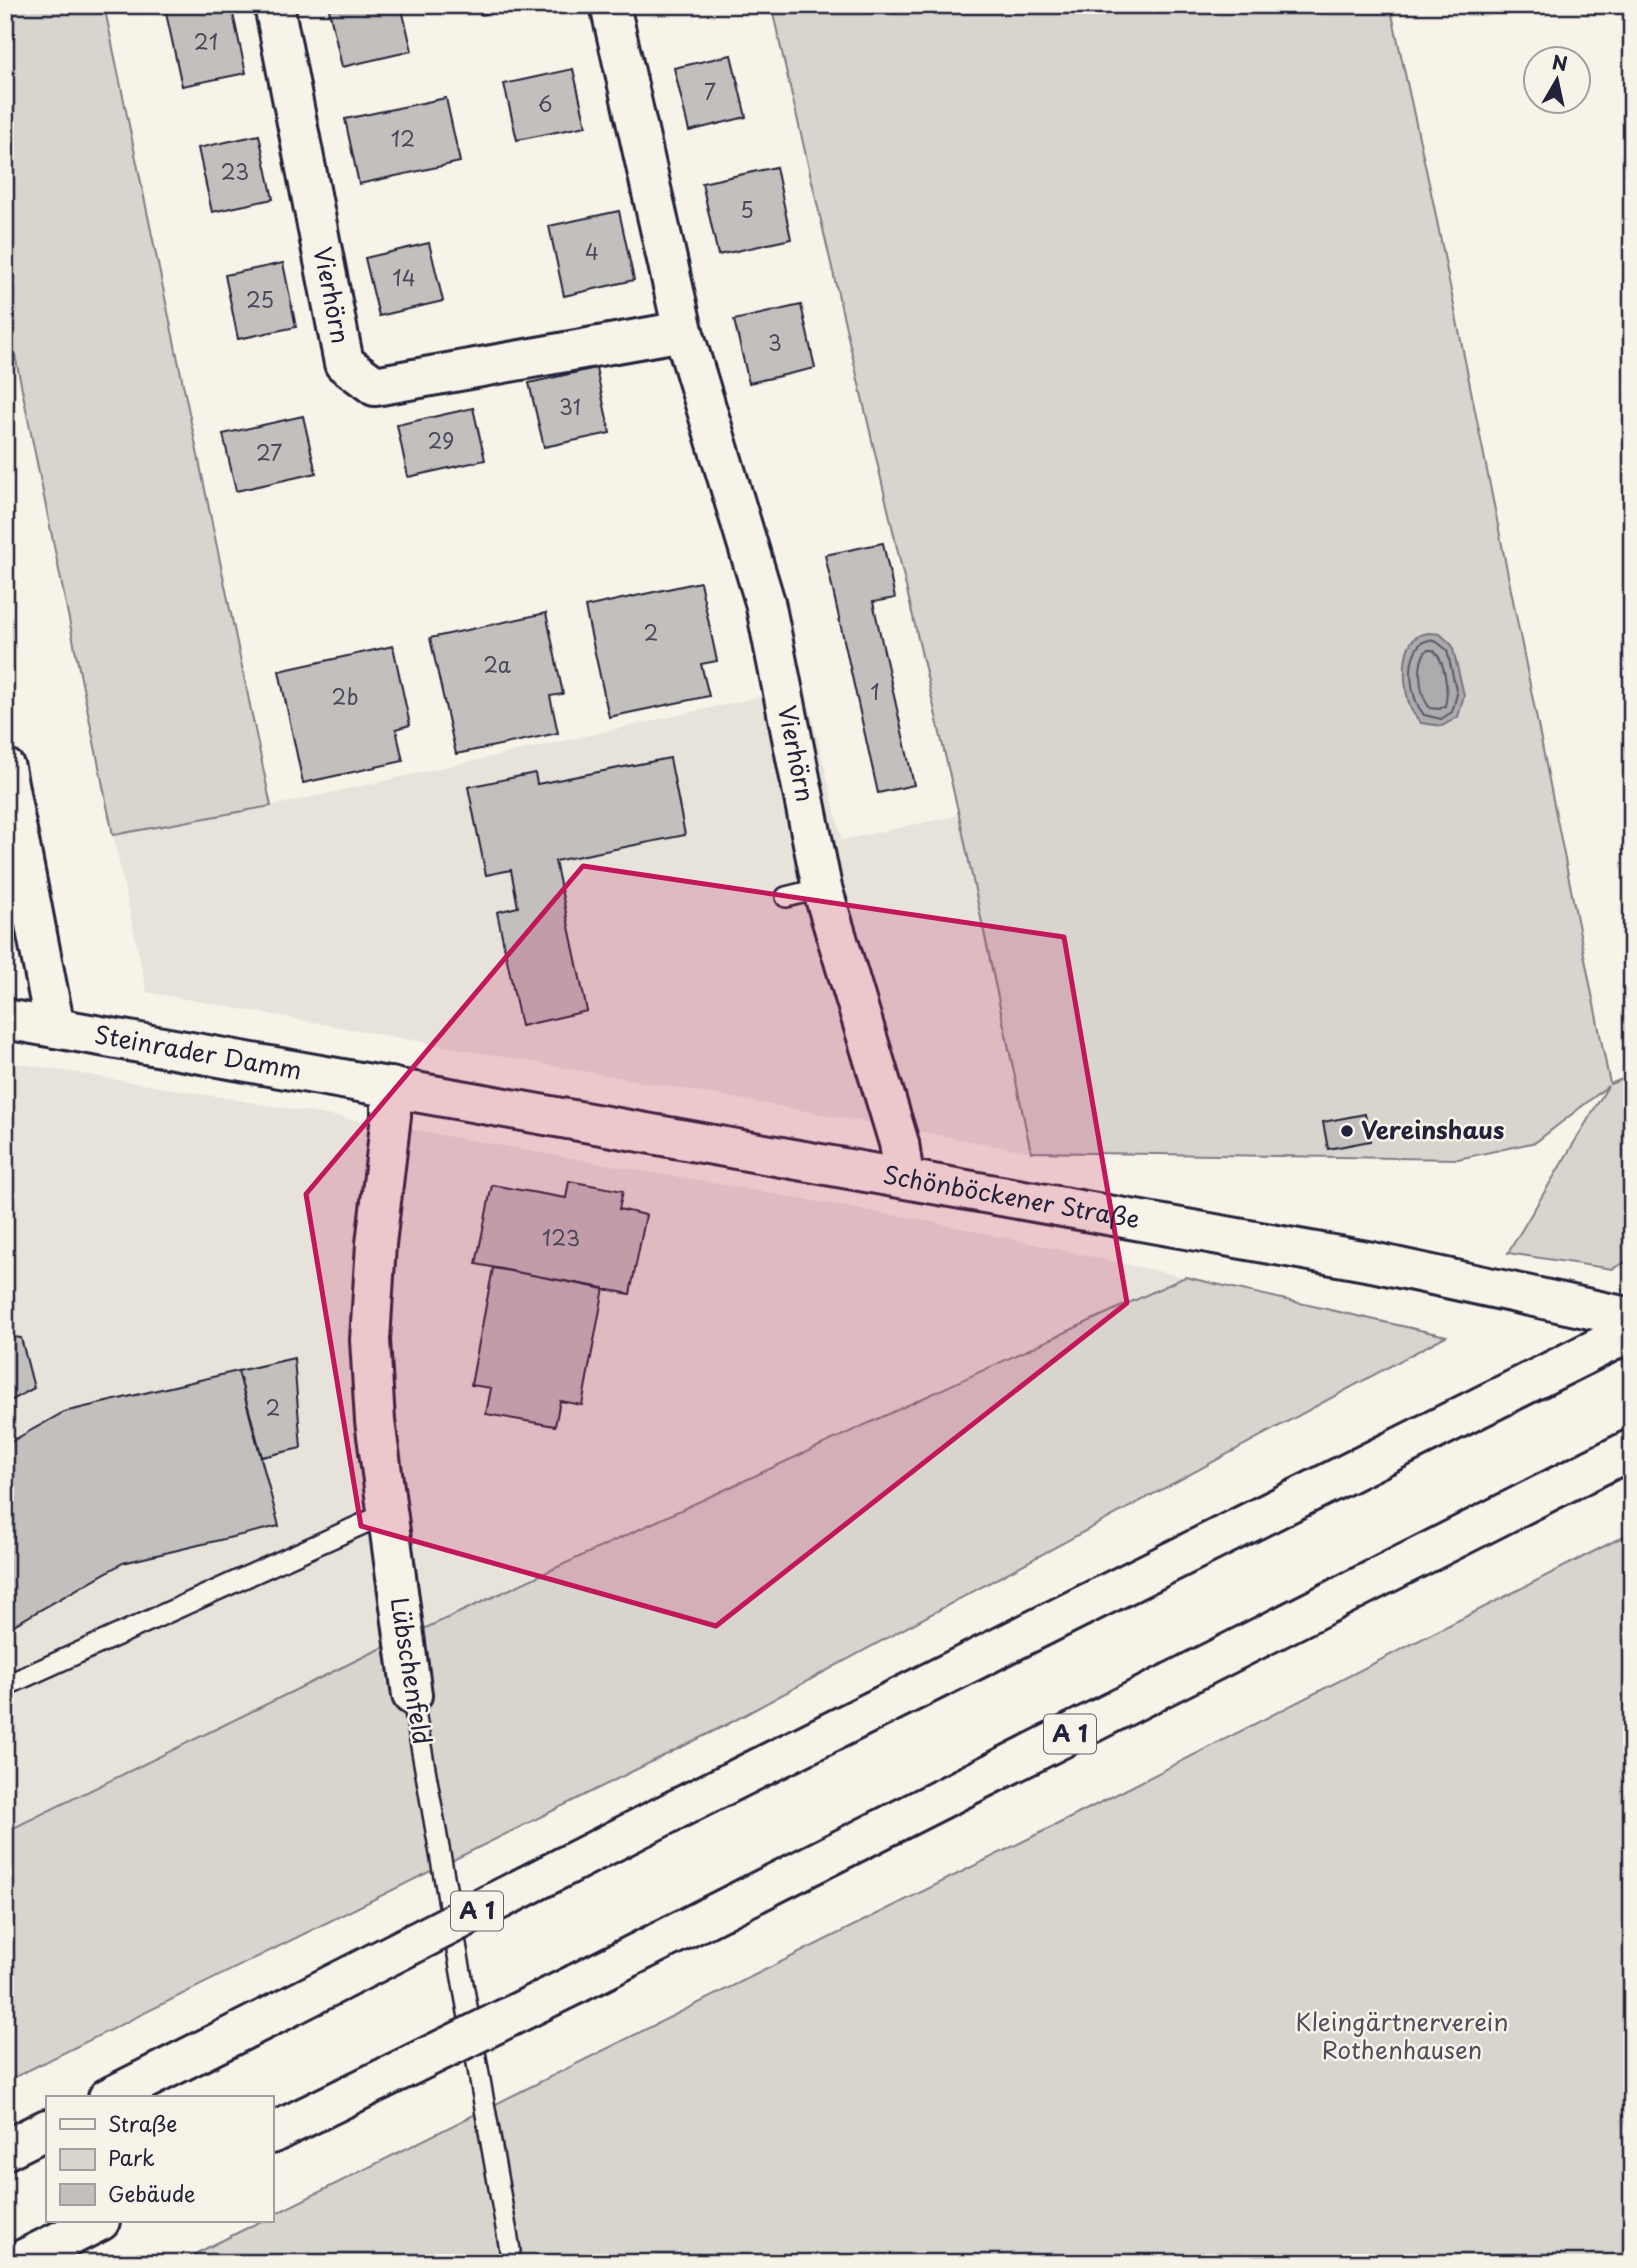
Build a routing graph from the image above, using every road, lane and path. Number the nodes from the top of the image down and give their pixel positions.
1 (274, 5) edge
2 (610, 5) edge
3 (683, 331) junction
4 (5, 768) edge
5 (5, 1019) edge
6 (55, 1028) junction
7 (391, 1087) junction
8 (904, 1178) junction
9 (1632, 1318) edge
10 (1632, 1331) edge
11 (1632, 1449) edge
12 (387, 1513) junction
13 (5, 1686) edge
14 (412, 1695) joint
15 (112, 2096) edge
16 (287, 2126) edge
17 (46, 2130) edge
18 (5, 2150) edge
19 (98, 2222) edge
20 (510, 2250) dead end
21 (16, 2263) edge

1 - 3 main road, Vierhörn
2 - 3 main road, Vierhörn
3 - 8 main road, Vierhörn
4 - 6 main road
5 - 6 main road, Steinrader Damm
6 - 7 main road, Steinrader Damm
7 - 8 main road, Schönböckener Straße
7 - 12 main road, Lübschenfeld
8 - 9 main road, Schönböckener Straße
10 - 15 main road, A 1, bridge
11 - 16 main road, A 1, bridge
12 - 13 lane
12 - 14 main road, Lübschenfeld
14 - 20 lane, Lübschenfeld
17 - 18 main road
19 - 21 main road

